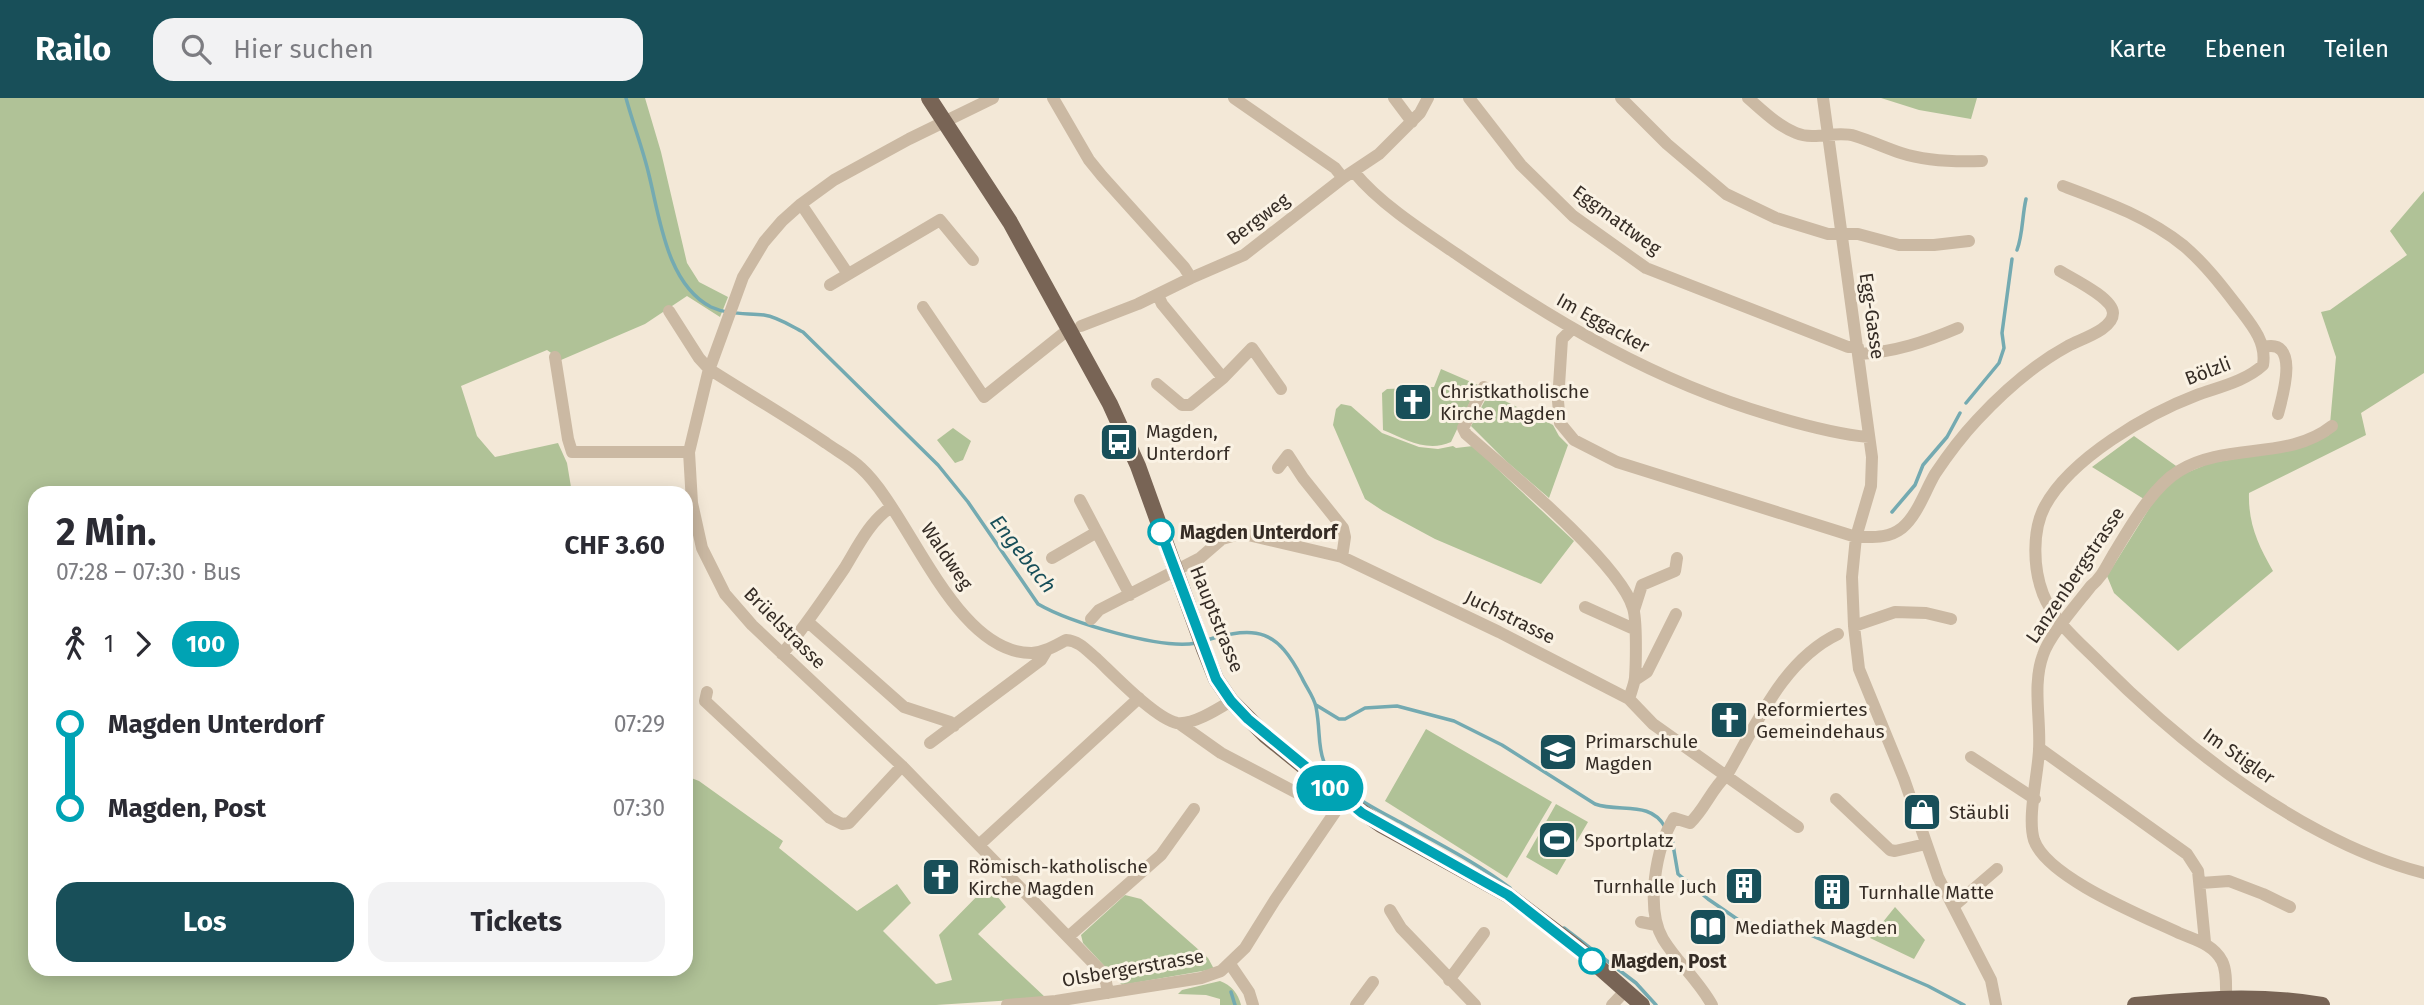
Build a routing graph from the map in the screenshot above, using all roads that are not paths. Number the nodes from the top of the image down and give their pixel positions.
1 (929, 98) edge
2 (993, 98) edge
3 (1053, 98) edge
4 (1234, 98) edge
5 (1394, 98) edge
6 (1428, 98) edge
7 (1469, 98) edge
8 (1621, 98) edge
9 (1748, 98) edge
10 (1823, 98) edge
11 (1412, 122) junction
12 (944, 123) junction
13 (1828, 135) junction
14 (1982, 161) dead end
15 (1349, 175) junction
16 (2063, 186) dead end
17 (801, 204) junction
18 (1841, 234) junction
19 (1969, 241) dead end
20 (973, 260) dead end
21 (2060, 271) dead end
22 (848, 274) junction
23 (1191, 278) junction
24 (830, 285) dead end
25 (1158, 295) junction
26 (923, 307) dead end
27 (669, 311) dead end
28 (1075, 328) junction
29 (1958, 328) dead end
30 (1572, 329) junction
31 (2264, 347) junction
32 (1859, 350) junction
33 (555, 357) dead end
34 (709, 369) junction
35 (1223, 378) junction
36 (1157, 384) dead end
37 (1484, 387) dead end
38 (1281, 389) dead end
39 (2278, 414) dead end
40 (2332, 426) dead end
41 (1869, 437) junction
42 (689, 452) junction
43 (1278, 468) dead end
44 (691, 486) edge
45 (1080, 500) dead end
46 (693, 508) edge
47 (890, 508) junction
48 (1097, 532) junction
49 (1856, 537) junction
50 (1342, 557) junction
51 (1052, 558) dead end
52 (1677, 558) dead end
53 (1175, 571) junction
54 (1130, 595) junction
55 (1585, 607) dead end
56 (1634, 610) junction
57 (1676, 614) dead end
58 (1951, 619) dead end
59 (1091, 620) dead end
60 (808, 622) junction
61 (2062, 625) junction
62 (1854, 626) junction
63 (1634, 629) junction
64 (1838, 634) dead end
65 (1047, 650) junction
66 (782, 654) junction
67 (1635, 680) junction
68 (707, 692) dead end
69 (1139, 698) junction
70 (1629, 699) junction
71 (1231, 701) junction
72 (1180, 724) junction
73 (954, 726) junction
74 (930, 743) dead end
75 (2039, 748) junction
76 (1971, 757) dead end
77 (902, 766) junction
78 (1727, 775) junction
79 (1299, 794) dead end
80 (1344, 799) junction
81 (1836, 799) dead end
82 (2035, 799) junction
83 (1194, 809) dead end
84 (1798, 827) dead end
85 (1926, 844) junction
86 (979, 845) junction
87 (1997, 869) dead end
88 (2424, 873) edge
89 (2201, 883) junction
90 (1955, 905) junction
91 (2290, 907) dead end
92 (1390, 910) dead end
93 (1641, 922) dead end
94 (1656, 925) junction
95 (1484, 933) dead end
96 (1068, 937) junction
97 (2204, 942) junction
98 (1230, 964) junction
99 (1449, 980) junction
100 (1373, 982) dead end
101 (1626, 990) junction
102 (1108, 992) junction
103 (2226, 997) junction
104 (2205, 1001) edge
105 (1007, 1005) edge
106 (1253, 1005) edge
107 (1356, 1005) edge
108 (1475, 1005) edge
109 (1612, 1005) edge
110 (1642, 1005) edge
111 (1712, 1005) edge
112 (1996, 1005) edge
113 (2135, 1005) edge
114 (2322, 1005) edge

1 - 12 main road, Hauptstrasse
2 - 12 street, Brüelstrasse
3 - 23 street
4 - 15 street, Im Eggacker
5 - 11 street
6 - 11 street, Bergweg
7 - 32 street, Eggmattweg
8 - 18 street
9 - 13 street
10 - 13 street, Egg-Gasse
11 - 15 street, Bergweg
12 - 17 street, Brüelstrasse
12 - 28 main road, Hauptstrasse
13 - 14 street
13 - 18 street, Egg-Gasse
15 - 23 street, Bergweg
15 - 30 street, Im Eggacker
16 - 31 street
17 - 22 street
17 - 34 street, Brüelstrasse
18 - 19 street
18 - 32 street, Egg-Gasse
20 - 22 street
21 - 49 street
22 - 24 street
23 - 25 street, Bergweg
25 - 28 street, Bergweg
25 - 35 street
26 - 28 street, Bergweg
27 - 34 street, Waldweg
28 - 53 main road, Hauptstrasse
29 - 32 street, Eggmattweg
30 - 41 street, Im Eggacker
30 - 49 street
31 - 39 street
31 - 61 street, Bölzli
32 - 41 street, Egg-Gasse
33 - 42 street
34 - 42 street, Brüelstrasse
34 - 47 street, Waldweg
35 - 36 street
35 - 38 street
37 - 56 street
40 - 61 street, Lanzenbergstrasse
41 - 49 street, Egg-Gasse
42 - 44 street, Brüelstrasse
43 - 50 street
45 - 48 street
46 - 66 street, Brüelstrasse
47 - 60 street
47 - 65 street, Waldweg
48 - 51 street
48 - 54 street
49 - 62 street, Egg-Gasse
50 - 53 street, Juchstrasse
50 - 70 street, Juchstrasse
52 - 56 street
53 - 54 street, Juchstrasse
53 - 71 main road, Hauptstrasse
54 - 59 street, Juchstrasse
55 - 63 street
56 - 63 street
57 - 67 street
58 - 62 street
60 - 66 street
60 - 73 street
61 - 75 street, Lanzenbergstrasse
61 - 88 street, Im Stigler
62 - 85 street, Egg-Gasse
63 - 67 street
64 - 78 street
65 - 69 street, Waldweg
65 - 73 street
66 - 77 street, Brüelstrasse
67 - 70 street
68 - 77 street
69 - 72 street, Waldweg
69 - 86 street
70 - 78 street, Juchstrasse
71 - 72 street
71 - 80 main road, Hauptstrasse
72 - 79 street, Waldweg
73 - 74 street
75 - 82 street, Lanzenbergstrasse
75 - 89 street
76 - 82 street
77 - 86 street, Brüelstrasse
78 - 84 street, Juchstrasse
78 - 94 street
80 - 98 street, Olsbergerstrasse
80 - 101 main road, Hauptstrasse
81 - 85 street
82 - 97 street, Lanzenbergstrasse
83 - 96 street
85 - 90 street, Egg-Gasse
86 - 96 street, Brüelstrasse
87 - 90 street
89 - 91 street
89 - 97 street
90 - 112 street, Egg-Gasse
92 - 99 street
93 - 94 street
94 - 111 street
95 - 99 street
96 - 102 street, Brüelstrasse
97 - 103 street
98 - 102 street, Olsbergerstrasse
98 - 106 street
99 - 108 street
100 - 107 street
101 - 109 street
101 - 110 main road, Hauptstrasse
102 - 105 street, Olsbergerstrasse
103 - 104 main road
103 - 114 main road
104 - 113 main road

